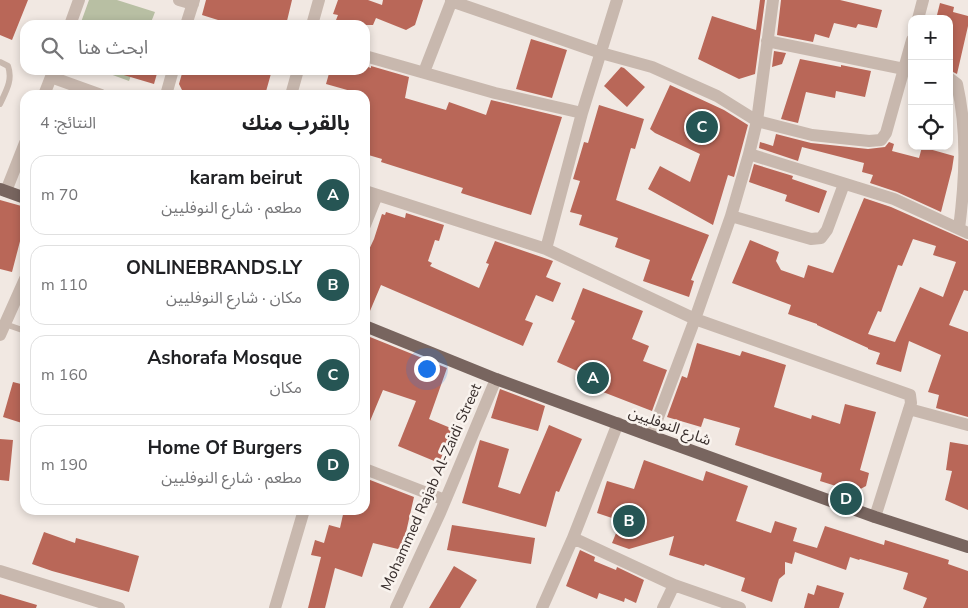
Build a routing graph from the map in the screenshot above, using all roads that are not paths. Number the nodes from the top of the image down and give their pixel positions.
1 (80, 0) edge
2 (179, 0) edge
3 (319, 0) edge
4 (451, 0) edge
5 (617, 0) edge
6 (774, 0) edge
7 (923, 0) edge
8 (193, 2) edge
9 (919, 15) edge
10 (72, 20) edge
11 (188, 20) edge
12 (313, 20) edge
13 (767, 41) junction
14 (601, 53) junction
15 (370, 57) edge
16 (0, 62) edge
17 (907, 66) edge
18 (424, 72) junction
19 (53, 75) edge
20 (55, 75) edge
21 (172, 75) edge
22 (297, 75) edge
23 (953, 81) edge
24 (46, 90) edge
25 (89, 90) edge
26 (167, 90) edge
27 (292, 90) edge
28 (0, 104) edge
29 (582, 113) junction
30 (757, 121) junction
31 (20, 154) edge
32 (749, 154) junction
33 (844, 184) junction
34 (3, 190) edge
35 (371, 193) edge
36 (20, 196) edge
37 (731, 216) junction
38 (964, 231) edge
39 (546, 249) junction
40 (20, 291) edge
41 (695, 319) junction
42 (370, 328) edge
43 (3, 330) edge
44 (20, 331) edge
45 (496, 379) junction
46 (909, 409) junction
47 (618, 423) junction
48 (968, 425) edge
49 (651, 436) junction
50 (370, 471) edge
51 (445, 500) junction
52 (303, 515) edge
53 (875, 517) junction
54 (573, 538) junction
55 (968, 547) edge
56 (0, 571) edge
57 (674, 585) junction
58 (119, 608) edge
59 (275, 608) edge
60 (396, 608) edge
61 (542, 608) edge
62 (663, 608) edge
63 (740, 608) edge

1 - 10 street
2 - 8 street
3 - 12 street
4 - 14 street
4 - 18 street
5 - 14 street
6 - 13 street
7 - 9 street
8 - 11 street
13 - 17 street
13 - 30 street
14 - 29 street
14 - 30 street
15 - 18 street
16 - 28 lane
17 - 30 street
18 - 29 street
19 - 24 street
20 - 25 street
21 - 26 street
22 - 27 street
23 - 38 street
29 - 39 street
30 - 32 street
31 - 34 street
32 - 33 street
32 - 37 street
33 - 37 street
33 - 38 street
34 - 36 main road
35 - 39 street
37 - 41 street
39 - 41 street
40 - 43 street
41 - 46 street
41 - 49 street
42 - 45 main road, شارع النوفليين
43 - 44 lane
45 - 47 main road, شارع النوفليين
45 - 51 street, Mohammed Rajab Al-Zaidi Street
46 - 48 street
46 - 53 street
47 - 49 main road, شارع النوفليين
47 - 54 street
49 - 53 main road, شارع النوفليين
50 - 51 street
51 - 60 street, Mohammed Rajab Al-Zaidi Street
52 - 59 street
53 - 55 main road, شارع النوفليين
54 - 57 street
54 - 61 street
56 - 58 street
57 - 62 street
57 - 63 street

